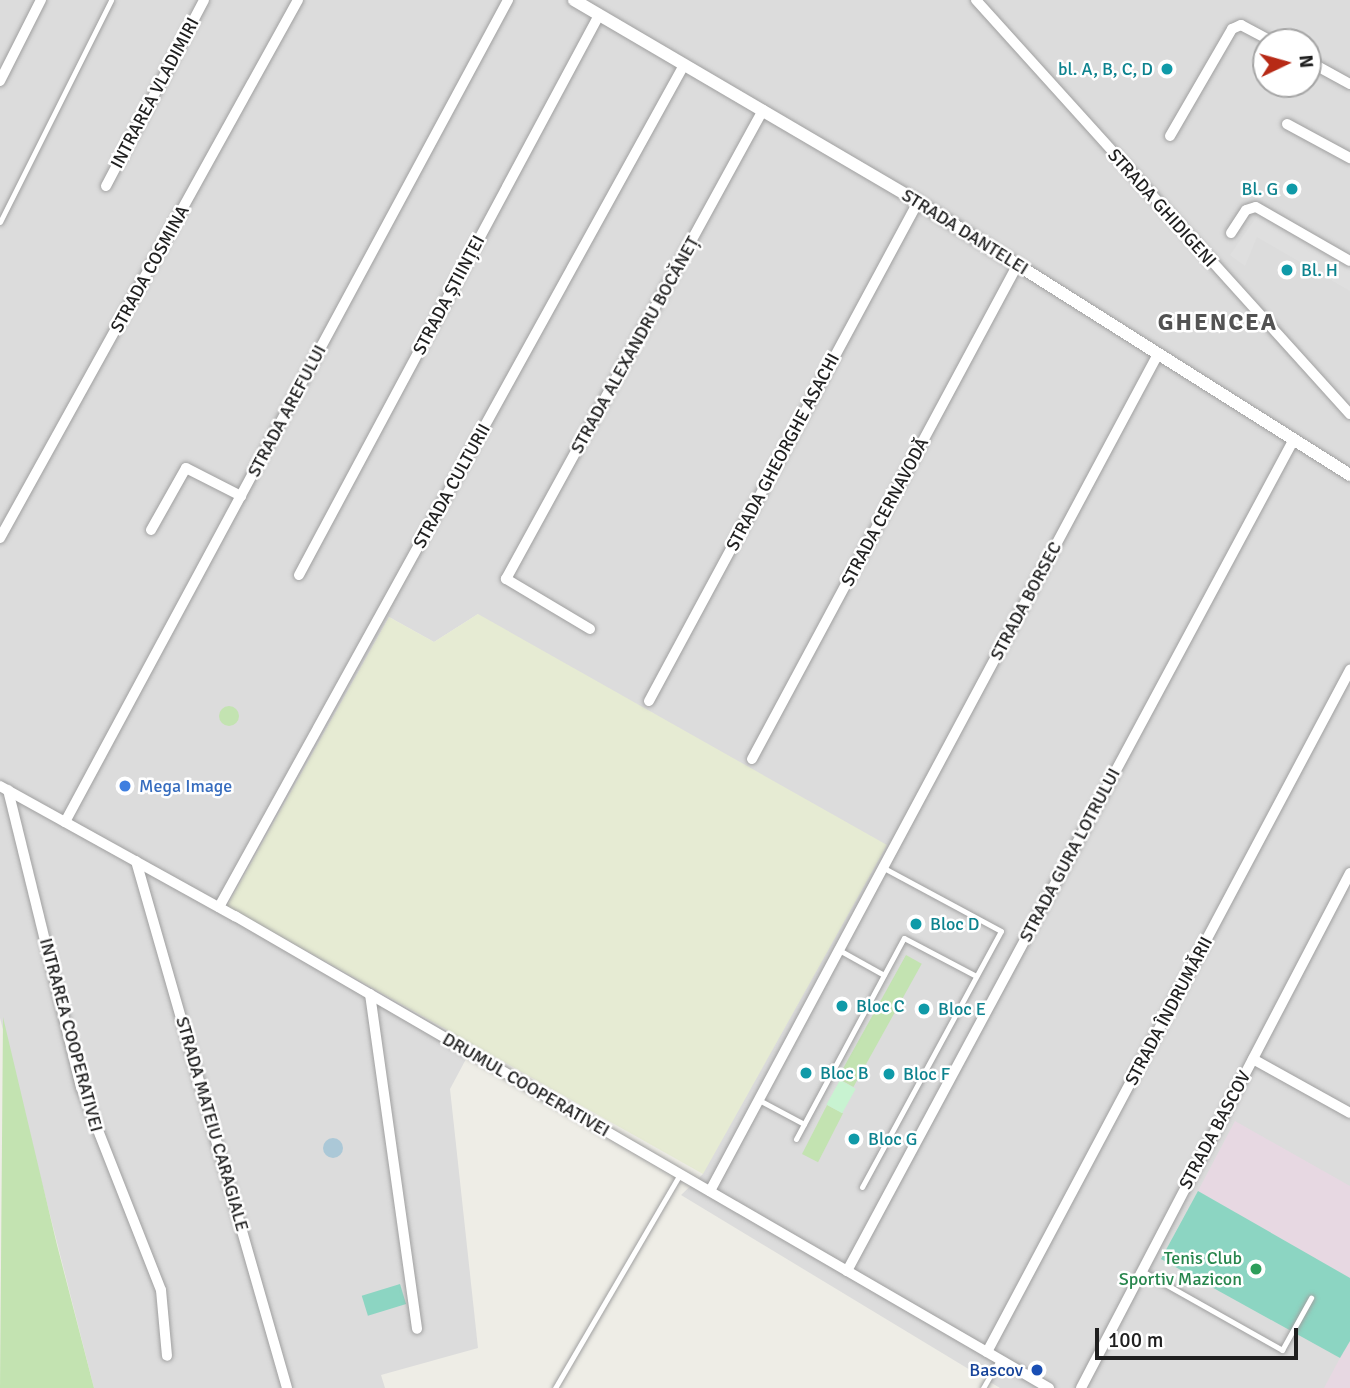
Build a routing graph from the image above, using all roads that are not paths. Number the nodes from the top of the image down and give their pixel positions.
1 (41, 0) edge
2 (111, 0) edge
3 (204, 0) edge
4 (298, 0) edge
5 (508, 0) edge
6 (574, 0) edge
7 (976, 0) edge
8 (599, 15) junction
9 (1252, 33) edge
10 (684, 65) junction
11 (1322, 69) edge
12 (0, 81) edge
13 (1350, 84) edge
14 (763, 110) junction
15 (1287, 124) dead end
16 (1170, 136) dead end
17 (1350, 158) edge
18 (106, 187) dead end
19 (918, 202) junction
20 (0, 222) edge
21 (1231, 233) dead end
22 (1350, 261) edge
23 (1018, 264) junction
24 (1158, 354) junction
25 (1350, 414) edge
26 (1294, 439) junction
27 (1350, 475) edge
28 (241, 496) junction
29 (151, 530) dead end
30 (0, 538) edge
31 (299, 575) dead end
32 (590, 629) dead end
33 (1350, 670) edge
34 (649, 701) dead end
35 (752, 759) dead end
36 (4, 788) edge
37 (65, 822) junction
38 (136, 861) junction
39 (883, 868) junction
40 (1350, 873) edge
41 (219, 907) junction
42 (839, 950) junction
43 (884, 975) junction
44 (976, 976) junction
45 (370, 994) junction
46 (1253, 1059) junction
47 (759, 1100) junction
48 (1350, 1113) edge
49 (804, 1124) junction
50 (796, 1139) dead end
51 (680, 1174) junction
52 (862, 1187) dead end
53 (710, 1191) junction
54 (847, 1271) junction
55 (1142, 1271) junction
56 (1311, 1298) dead end
57 (417, 1329) dead end
58 (987, 1352) junction
59 (167, 1356) dead end
60 (999, 1359) junction
61 (287, 1388) edge
62 (555, 1388) edge
63 (983, 1388) edge
64 (1049, 1388) edge
65 (1081, 1388) edge

1 - 12 street
2 - 20 lane
3 - 18 street, INTRAREA VLADIMIRI
4 - 30 street, STRADA COSMINA
5 - 28 street, STRADA AREFULUI
6 - 8 street, STRADA DANTELEI
7 - 25 street, STRADA GHIDIGENI
8 - 10 street, STRADA DANTELEI
8 - 31 street, STRADA ȘTIINȚEI
9 - 16 street
10 - 14 street, STRADA DANTELEI
10 - 41 street, STRADA CULTURII
11 - 13 street
14 - 19 street, STRADA DANTELEI
14 - 32 street, STRADA ALEXANDRU BOCĂNEȚ
15 - 17 street
19 - 23 street, STRADA DANTELEI
19 - 34 street, STRADA GHEORGHE ASACHI
21 - 22 street
23 - 24 street, STRADA DANTELEI
23 - 35 street, STRADA CERNAVODĂ
24 - 26 street, STRADA DANTELEI
24 - 39 street, STRADA BORSEC
26 - 27 street, STRADA DANTELEI
26 - 54 street, STRADA GURA LOTRULUI
28 - 29 street
28 - 37 street, STRADA AREFULUI
33 - 58 street, STRADA ÎNDRUMĂRII
36 - 37 street, DRUMUL COOPERATIVEI
36 - 59 street, INTRAREA COOPERATIVEI
37 - 38 street, DRUMUL COOPERATIVEI
38 - 41 street, DRUMUL COOPERATIVEI
38 - 61 street, STRADA MATEIU CARAGIALE
39 - 42 street, STRADA BORSEC
39 - 44 lane
40 - 46 street, STRADA BASCOV
41 - 45 street, DRUMUL COOPERATIVEI
42 - 43 lane
42 - 47 street, STRADA BORSEC
43 - 44 lane
43 - 49 lane
44 - 52 lane
45 - 51 street, DRUMUL COOPERATIVEI
45 - 57 street
46 - 48 street
46 - 55 street, STRADA BASCOV
47 - 49 lane
47 - 53 street, STRADA BORSEC
49 - 50 lane
51 - 53 street, DRUMUL COOPERATIVEI
51 - 62 lane
53 - 54 street, DRUMUL COOPERATIVEI
54 - 58 street, DRUMUL COOPERATIVEI
55 - 56 lane
55 - 65 street, STRADA BASCOV
58 - 60 street, DRUMUL COOPERATIVEI
60 - 63 lane
60 - 64 street, DRUMUL COOPERATIVEI

